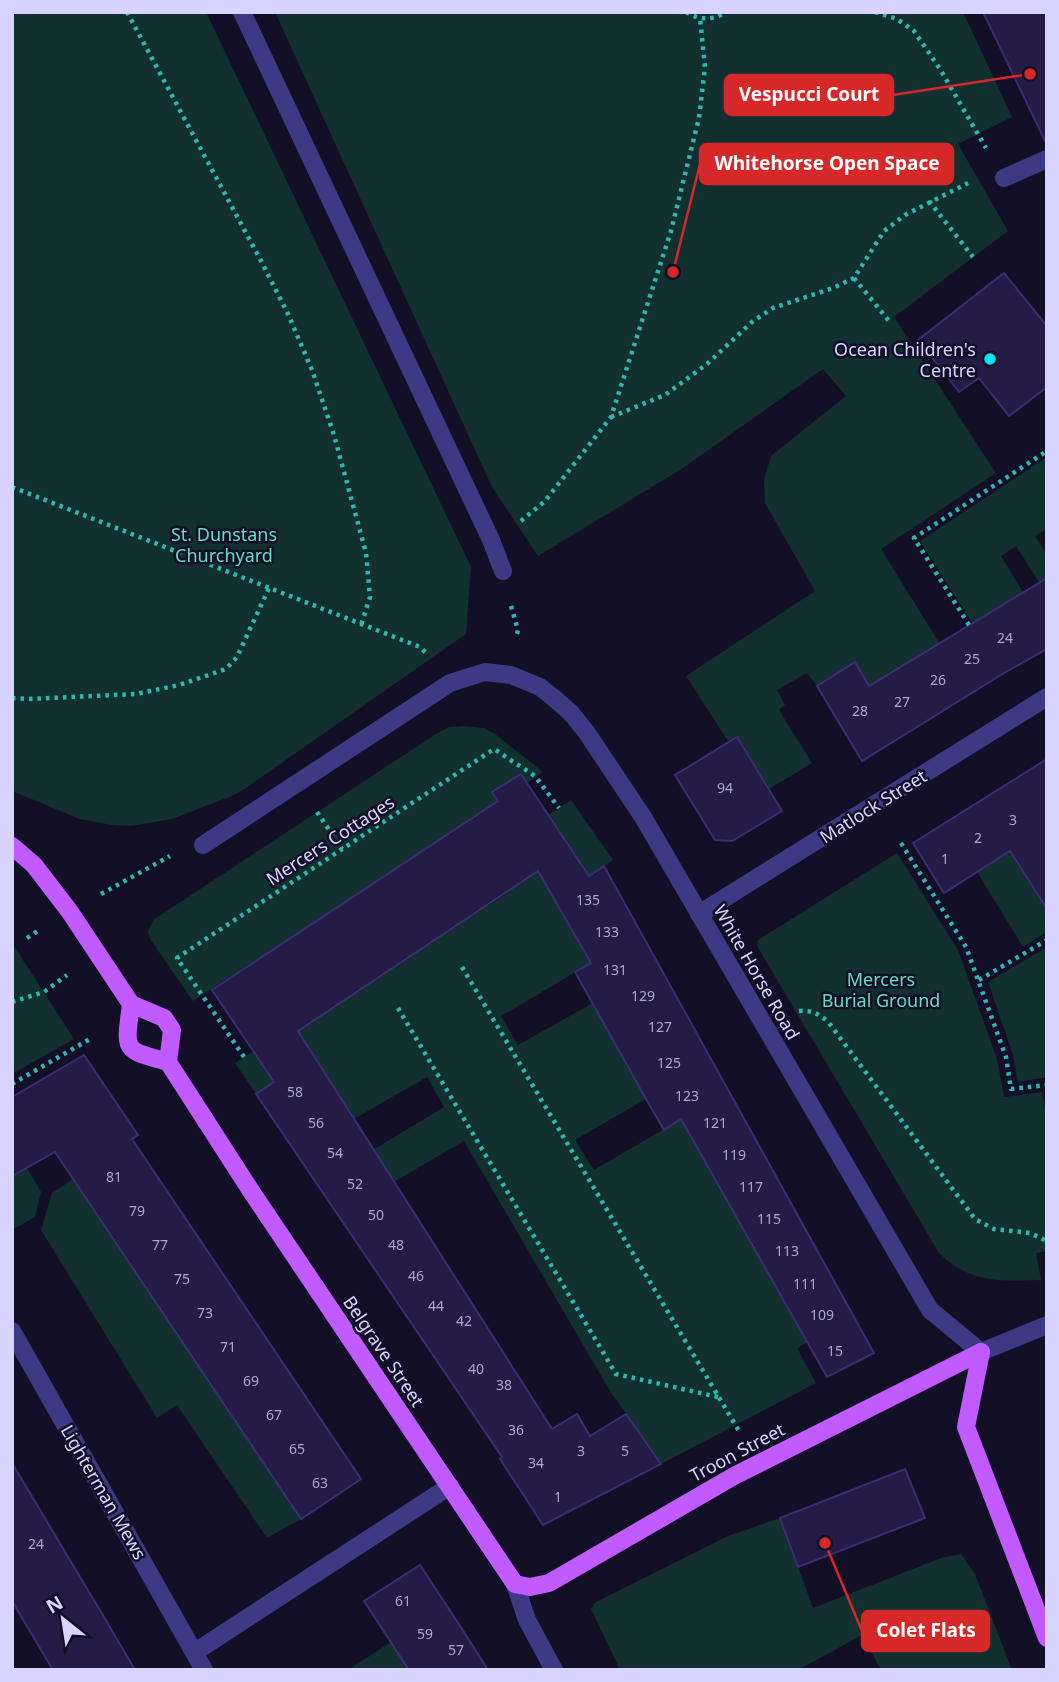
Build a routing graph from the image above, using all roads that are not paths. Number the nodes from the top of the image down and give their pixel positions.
1 (242, 12) edge
2 (1047, 159) edge
3 (1004, 178) road end
4 (503, 571) road end
5 (1047, 697) edge
6 (203, 845) road end
7 (12, 846) edge
8 (699, 914) junction
9 (131, 1004) junction
10 (169, 1062) junction
11 (1047, 1325) edge
12 (12, 1331) edge
13 (981, 1352) junction
14 (450, 1486) junction
15 (515, 1584) junction
16 (1047, 1638) edge
17 (195, 1652) junction
18 (204, 1670) edge
19 (554, 1670) edge

1 - 4 street
2 - 3 street
5 - 8 street, Matlock Street
6 - 8 street, White Horse Road
7 - 9 main road
8 - 13 street, White Horse Road
9 - 10 main road
9 - 10 main road
10 - 14 main road, Belgrave Street
11 - 13 street
12 - 17 street, Lighterman Mews
13 - 15 main road, Troon Street
13 - 16 main road
14 - 15 main road, Belgrave Street
14 - 17 street
15 - 19 street, Belgrave Street
17 - 18 street, Lighterman Mews

